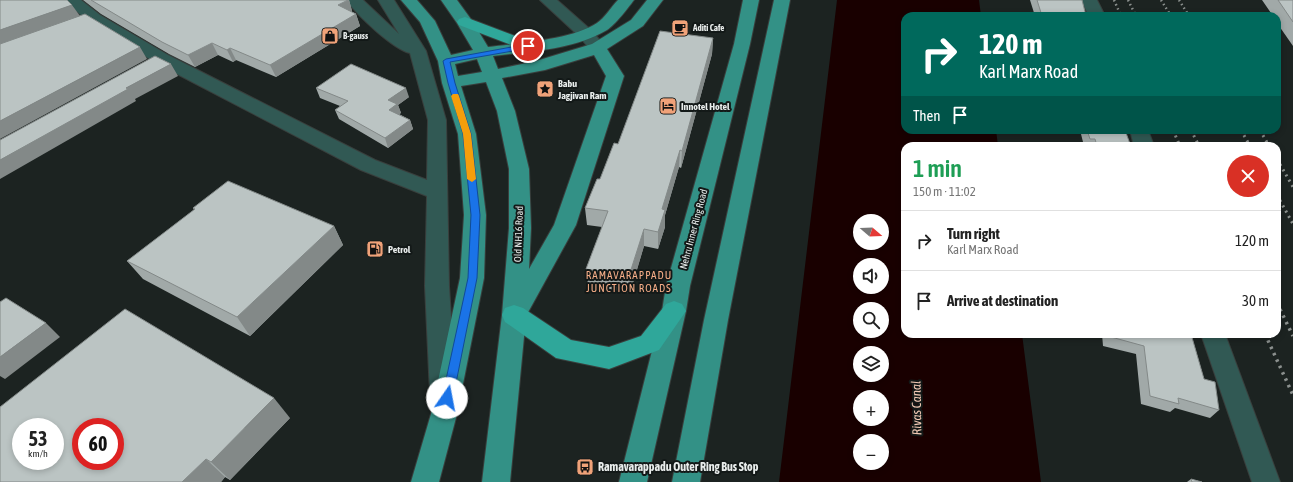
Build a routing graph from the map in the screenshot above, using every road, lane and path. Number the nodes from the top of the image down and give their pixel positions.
1 (71, 0) edge
2 (354, 0) edge
3 (386, 0) edge
4 (409, 0) edge
5 (449, 0) edge
6 (548, 0) edge
7 (626, 0) edge
8 (655, 0) edge
9 (752, 0) edge
10 (782, 0) edge
11 (1089, 0) edge
12 (1095, 12) edge
13 (466, 22) junction
14 (592, 41) junction
15 (528, 46) junction
16 (418, 51) junction
17 (483, 53) junction
18 (162, 59) junction
19 (446, 61) junction
20 (142, 70) edge
21 (491, 76) junction
22 (451, 83) junction
23 (437, 192) junction
24 (674, 311) junction
25 (514, 315) junction
26 (1214, 338) edge
27 (444, 414) junction
28 (425, 482) edge
29 (496, 482) edge
30 (633, 482) edge
31 (686, 482) edge
32 (1266, 482) edge

1 - 18 street
2 - 16 street
3 - 16 street
4 - 19 main road
5 - 13 main road, Old NH16 Road
6 - 14 street
7 - 14 main road
8 - 14 main road
9 - 24 main road, Nehru Inner Ring Road
10 - 31 main road
11 - 12 street
13 - 15 highway
13 - 17 main road, Old NH16 Road
14 - 15 main road
14 - 21 main road
14 - 25 main road
15 - 17 main road
16 - 23 street
17 - 19 main road
17 - 21 main road, Old NH16 Road
18 - 20 street
18 - 23 street
19 - 22 main road
21 - 22 main road
21 - 25 main road, Old NH16 Road
22 - 27 main road
23 - 27 street
24 - 25 highway
24 - 30 main road, Nehru Inner Ring Road
25 - 29 main road, Old NH16 Road
26 - 32 street
27 - 28 main road

